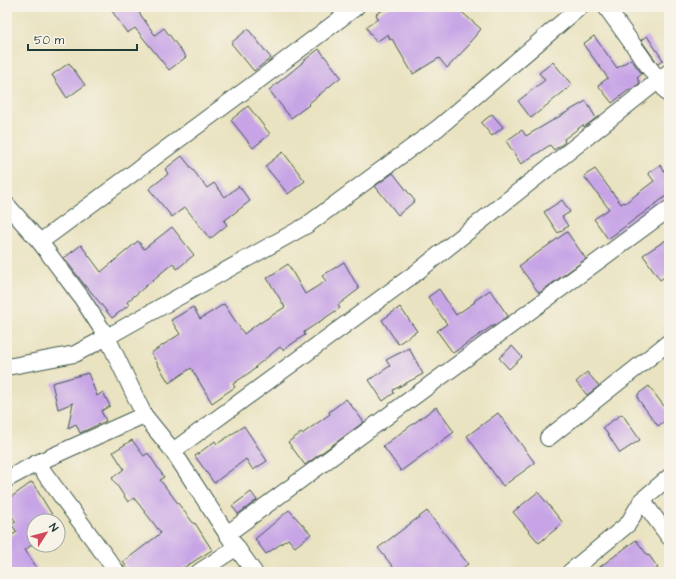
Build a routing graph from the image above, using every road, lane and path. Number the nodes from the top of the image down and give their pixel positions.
1 (356, 7) edge
2 (580, 7) edge
3 (606, 7) edge
4 (664, 76) edge
5 (669, 95) edge
6 (7, 205) edge
7 (669, 210) edge
8 (40, 242) junction
9 (107, 337) junction
10 (669, 342) edge
11 (7, 367) edge
12 (144, 415) junction
13 (548, 438) dead end
14 (173, 450) junction
15 (37, 463) junction
16 (669, 477) edge
17 (7, 478) edge
18 (642, 500) junction
19 (227, 534) junction
20 (669, 537) edge
21 (236, 547) junction
22 (117, 572) edge
23 (199, 572) edge
24 (254, 572) edge
25 (570, 572) edge

1 - 8 street
2 - 9 street
3 - 4 street
4 - 5 street
4 - 14 street
6 - 8 street
7 - 19 street
8 - 9 street
9 - 11 street
9 - 12 street
10 - 13 street
12 - 14 street
12 - 15 street
14 - 19 street
15 - 17 street
15 - 22 street
16 - 18 street
18 - 20 street
18 - 25 street
19 - 21 street
21 - 23 street
21 - 24 street

